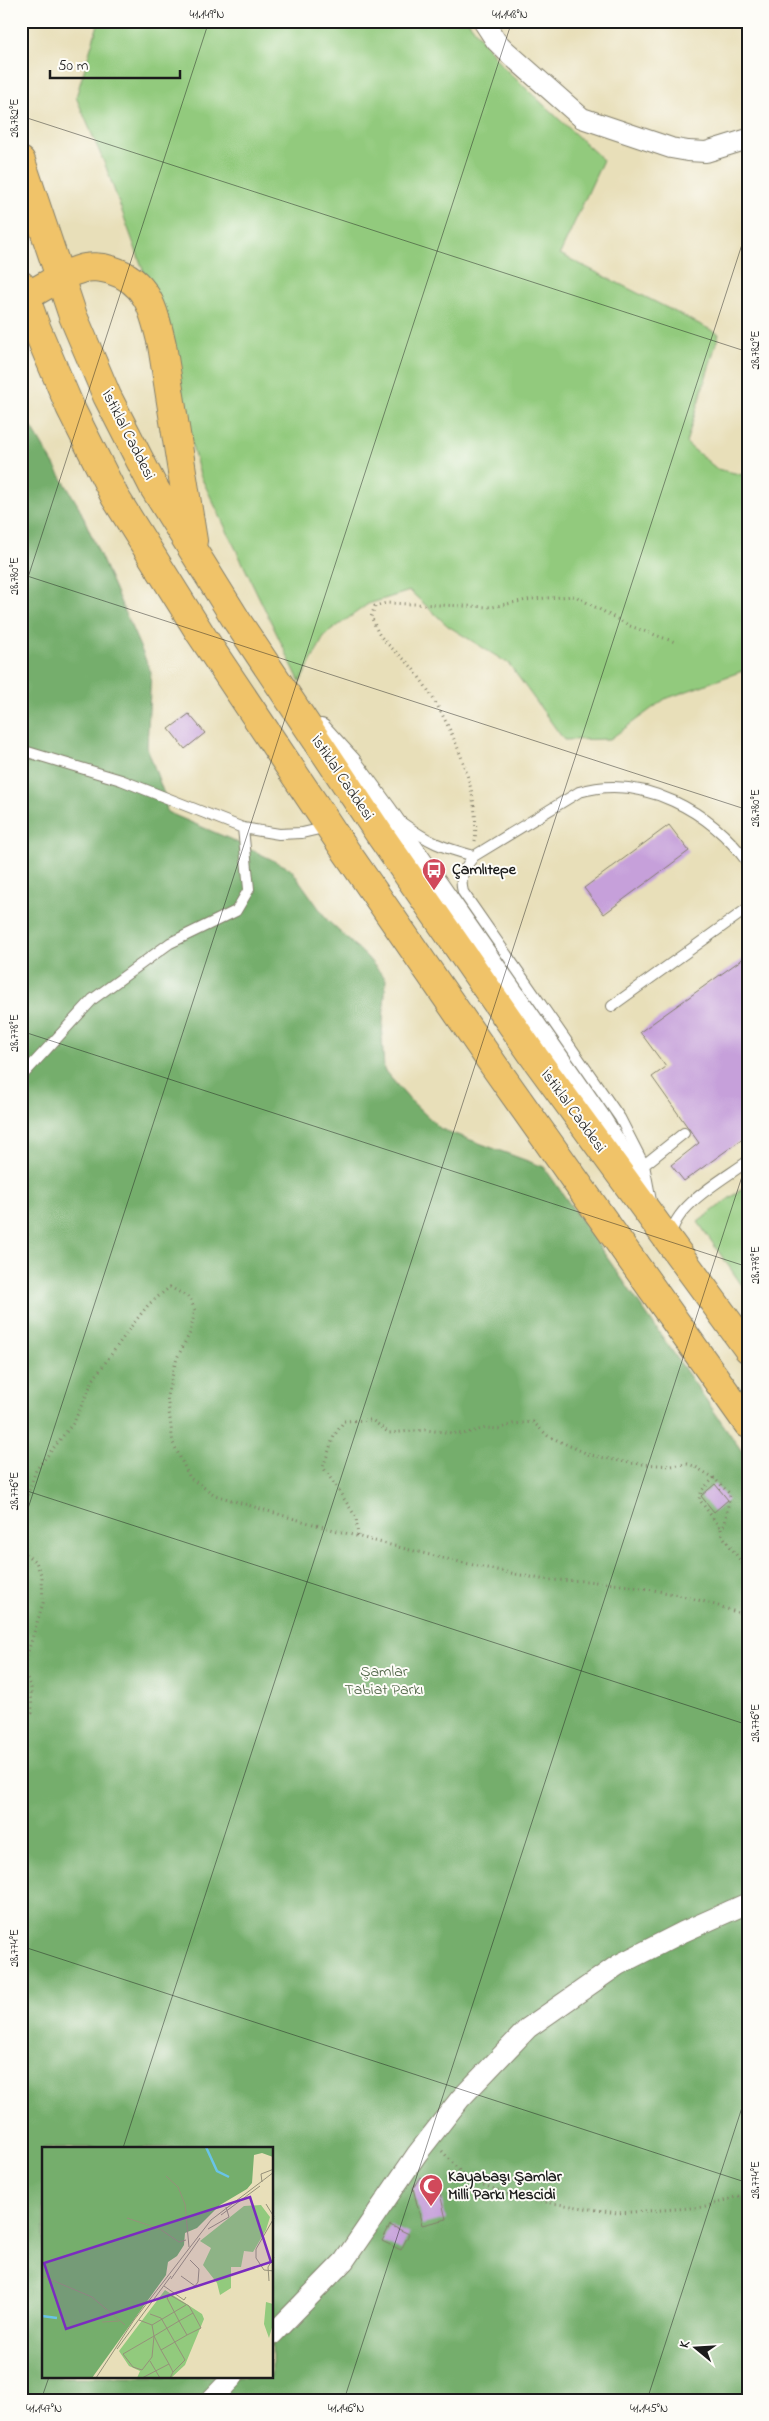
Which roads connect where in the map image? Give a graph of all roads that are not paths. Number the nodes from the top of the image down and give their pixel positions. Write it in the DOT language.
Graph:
graph roads {
  1 [pos="484,21"];
  2 [pos="748,139"];
  3 [pos="21,161"];
  4 [pos="60,278"];
  5 [pos="23,291"];
  6 [pos="196,554"];
  7 [pos="273,674"];
  8 [pos="21,750"];
  9 [pos="387,811"];
  10 [pos="329,827"];
  11 [pos="243,828"];
  12 [pos="474,856"];
  13 [pos="748,863"];
  14 [pos="748,908"];
  15 [pos="612,1006"];
  16 [pos="21,1077"];
  17 [pos="684,1133"];
  18 [pos="748,1161"];
  19 [pos="644,1165"];
  20 [pos="651,1201"];
  21 [pos="670,1243"];
  22 [pos="748,1349"];
  23 [pos="748,1424"];
  24 [pos="748,1903"];
  25 [pos="274,2333"];
  26 [pos="231,2378"];
  27 [pos="210,2400"];
  1 -- 2 [label="street"];
  3 -- 4 [label="main road, İstiklal Caddesi"];
  4 -- 5 [label="main road"];
  4 -- 6 [label="main road, İstiklal Caddesi"];
  4 -- 6 [label="main road"];
  5 -- 10 [label="main road"];
  6 -- 7 [label="main road, İstiklal Caddesi"];
  7 -- 9 [label="street"];
  7 -- 21 [label="main road, İstiklal Caddesi"];
  8 -- 11 [label="lane"];
  9 -- 12 [label="lane"];
  9 -- 20 [label="street"];
  10 -- 11 [label="lane"];
  10 -- 23 [label="main road"];
  11 -- 16 [label="lane"];
  12 -- 13 [label="lane"];
  12 -- 19 [label="lane"];
  14 -- 15 [label="lane"];
  17 -- 19 [label="lane"];
  18 -- 21 [label="lane"];
  19 -- 20 [label="lane"];
  20 -- 21 [label="street"];
  21 -- 22 [label="main road, İstiklal Caddesi"];
  24 -- 25 [label="street"];
  26 -- 27 [label="street"];
}
